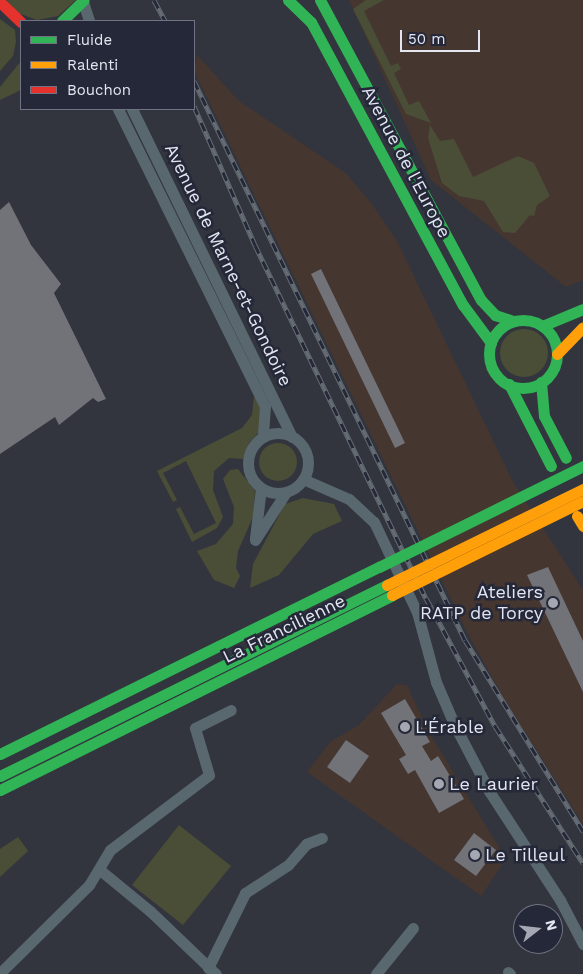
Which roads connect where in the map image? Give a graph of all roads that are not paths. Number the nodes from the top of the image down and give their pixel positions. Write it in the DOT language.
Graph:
graph roads {
  1 [pos="288,0"];
  2 [pos="320,0"];
  3 [pos="83,1"];
  4 [pos="2,7"];
  5 [pos="63,20"];
  6 [pos="89,20"];
  7 [pos="20,21"];
  8 [pos="118,110"];
  9 [pos="132,110"];
  10 [pos="583,309"];
  11 [pos="513,321"];
  12 [pos="542,326"];
  13 [pos="583,327"];
  14 [pos="491,343"];
  15 [pos="557,354"];
  16 [pos="541,382"];
  17 [pos="509,384"];
  18 [pos="263,437"];
  19 [pos="292,437"];
  20 [pos="566,458"];
  21 [pos="551,466"];
  22 [pos="583,466"];
  23 [pos="303,479"];
  24 [pos="261,488"];
  25 [pos="583,489"];
  26 [pos="286,492"];
  27 [pos="583,500"];
  28 [pos="390,590"];
  29 [pos="231,710"];
  30 [pos="0,754"];
  31 [pos="0,776"];
  32 [pos="0,790"];
  33 [pos="322,838"];
  34 [pos="100,870"];
  35 [pos="413,928"];
  36 [pos="583,944"];
  37 [pos="212,971"];
  38 [pos="0,973"];
  39 [pos="376,974"];
  1 -- 14 [label="main road, Avenue de l'Europe"];
  2 -- 11 [label="main road, Avenue de l'Europe"];
  3 -- 5 [label="main road"];
  3 -- 6 [label="street"];
  4 -- 7 [label="main road"];
  8 -- 18 [label="street, Avenue de Marne-et-Gondoire"];
  9 -- 19 [label="street, Avenue de Marne-et-Gondoire"];
  10 -- 12 [label="main road"];
  11 -- 12 [label="main road, Avenue de l'Europe"];
  11 -- 14 [label="main road"];
  12 -- 15 [label="main road"];
  13 -- 15 [label="main road"];
  14 -- 17 [label="main road, Avenue de l'Europe"];
  15 -- 16 [label="main road"];
  16 -- 17 [label="main road"];
  16 -- 20 [label="main road"];
  17 -- 21 [label="main road, Avenue de l'Europe"];
  18 -- 19 [label="street"];
  18 -- 24 [label="street"];
  19 -- 23 [label="street"];
  22 -- 30 [label="main road, La Francilienne, bridge"];
  23 -- 26 [label="street"];
  23 -- 36 [label="street"];
  24 -- 26 [label="street"];
  24 -- 26 [label="street"];
  25 -- 28 [label="main road, bridge"];
  27 -- 28 [label="main road, La Francilienne, bridge"];
  28 -- 31 [label="main road"];
  28 -- 32 [label="main road, La Francilienne"];
  29 -- 34 [label="street"];
  33 -- 37 [label="street"];
  34 -- 37 [label="street"];
  34 -- 38 [label="street"];
  35 -- 39 [label="street"];
}
